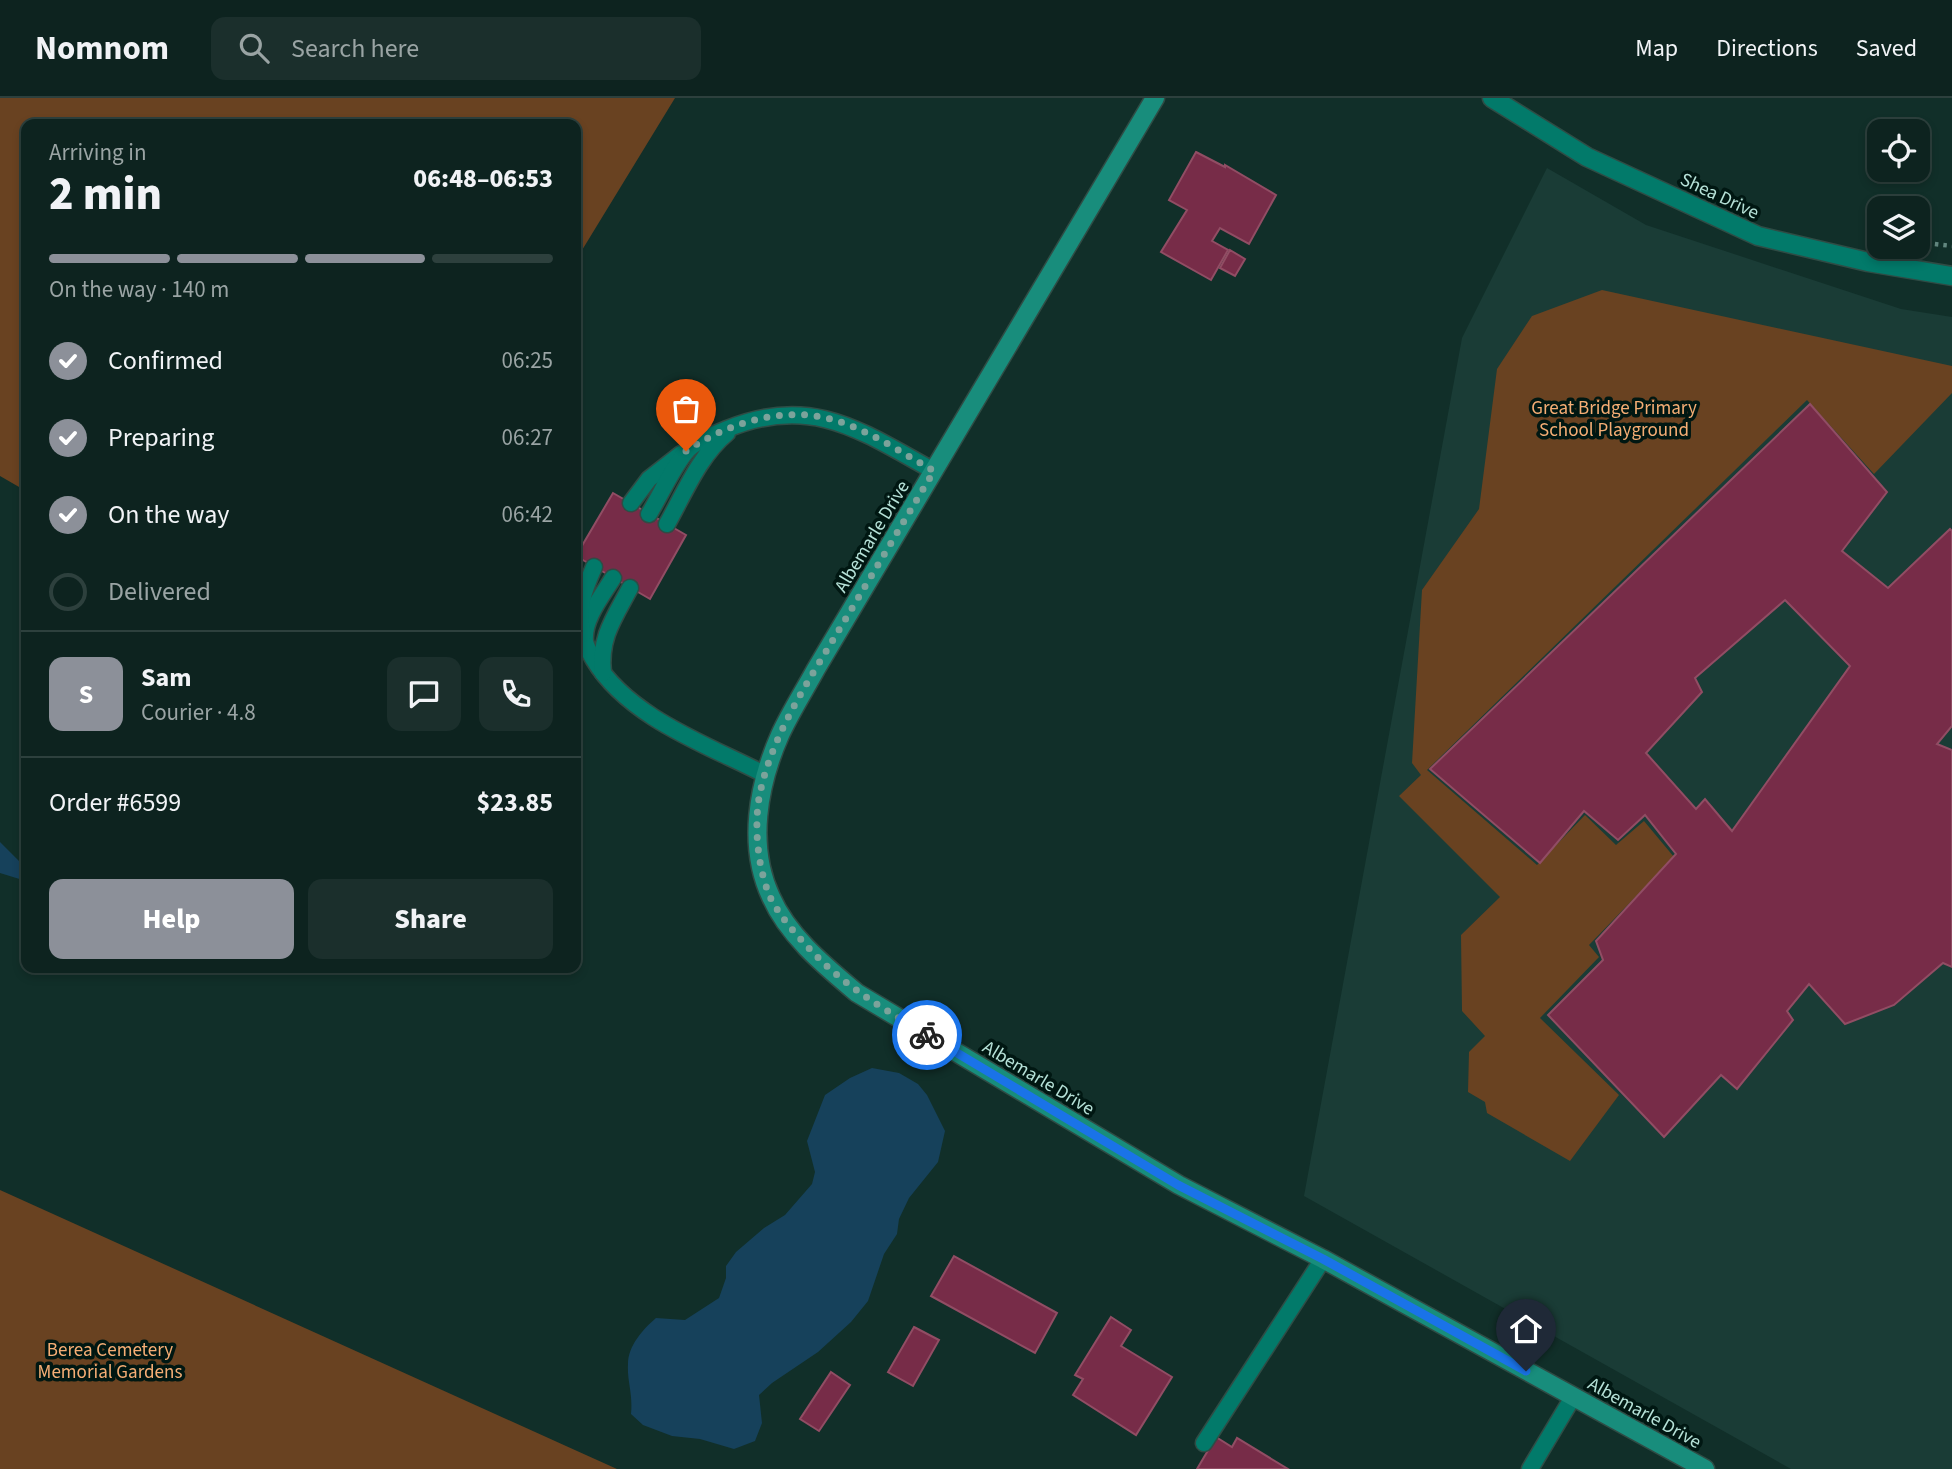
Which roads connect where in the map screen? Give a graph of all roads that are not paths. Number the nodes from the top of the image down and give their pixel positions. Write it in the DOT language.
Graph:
graph roads {
  1 [pos="1155,98"];
  2 [pos="1492,98"];
  3 [pos="1952,276"];
  4 [pos="735,426"];
  5 [pos="686,451"];
  6 [pos="934,471"];
  7 [pos="631,503"];
  8 [pos="649,514"];
  9 [pos="667,524"];
  10 [pos="594,567"];
  11 [pos="613,578"];
  12 [pos="630,588"];
  13 [pos="581,601"];
  14 [pos="581,627"];
  15 [pos="585,642"];
  16 [pos="603,675"];
  17 [pos="766,775"];
  18 [pos="1323,1259"];
  19 [pos="1573,1397"];
  20 [pos="1204,1443"];
  21 [pos="1530,1469"];
  22 [pos="1705,1469"];
  1 -- 6 [label="street, Albemarle Drive"];
  2 -- 3 [label="street, Shea Drive"];
  4 -- 5 [label="lane"];
  4 -- 6 [label="lane"];
  4 -- 9 [label="lane"];
  5 -- 7 [label="lane"];
  5 -- 8 [label="lane"];
  6 -- 17 [label="street, Albemarle Drive"];
  10 -- 13 [label="lane"];
  11 -- 15 [label="lane"];
  12 -- 16 [label="lane"];
  14 -- 15 [label="lane"];
  15 -- 16 [label="lane"];
  16 -- 17 [label="lane"];
  17 -- 18 [label="street, Albemarle Drive"];
  18 -- 19 [label="street, Albemarle Drive"];
  18 -- 20 [label="lane"];
  19 -- 21 [label="lane"];
  19 -- 22 [label="street, Albemarle Drive"];
}
